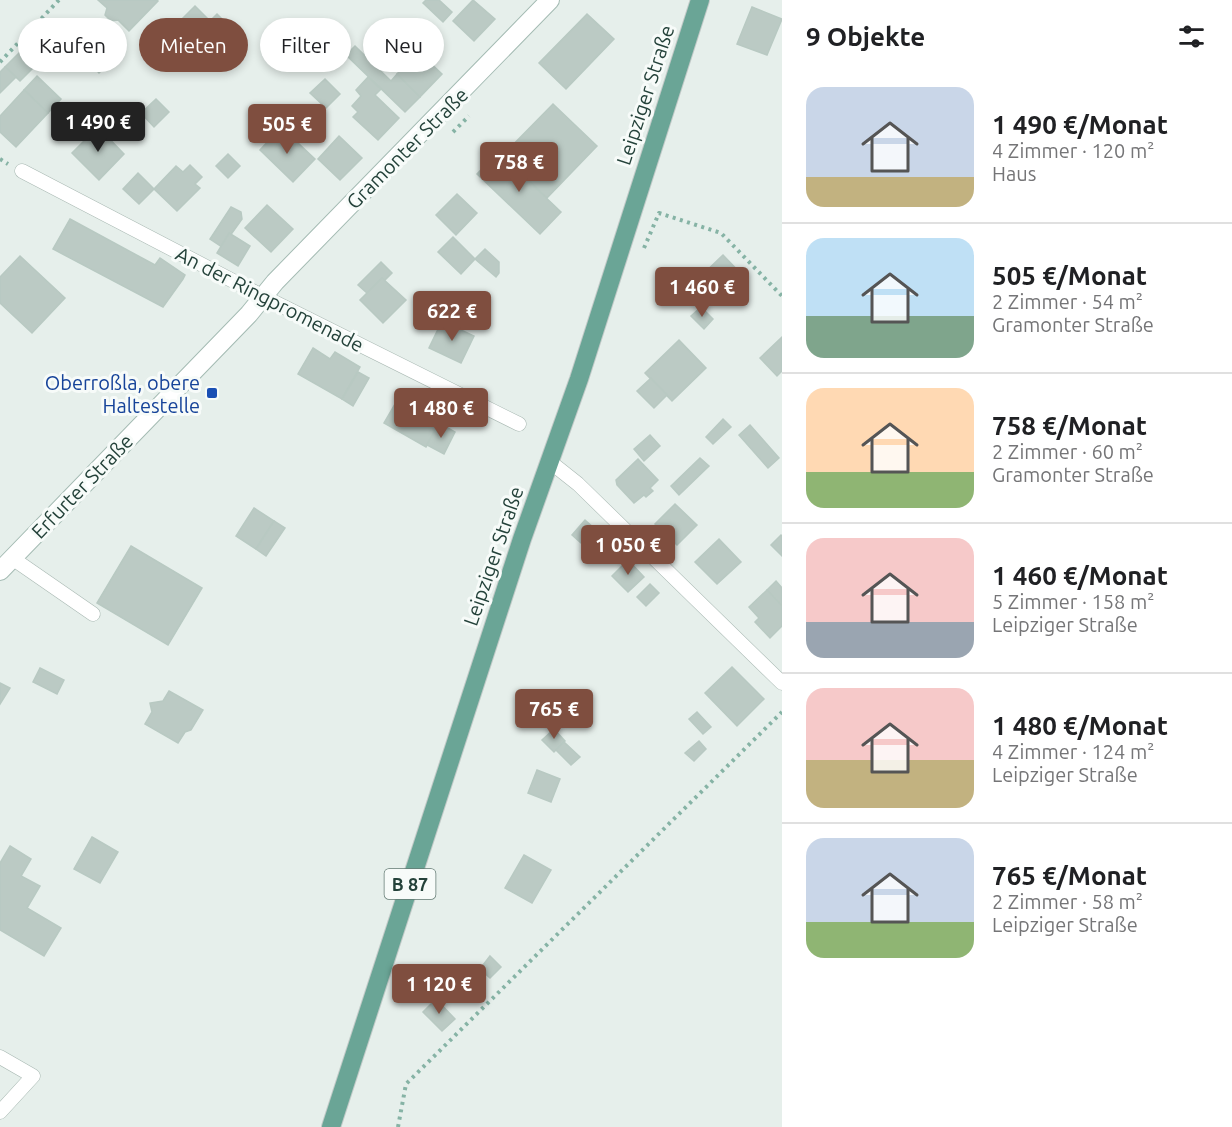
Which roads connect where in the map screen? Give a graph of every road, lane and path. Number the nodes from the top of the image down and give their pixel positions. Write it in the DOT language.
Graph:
graph roads {
  1 [pos="59,0"];
  2 [pos="550,0"];
  3 [pos="700,0"];
  4 [pos="0,62"];
  5 [pos="469,116"];
  6 [pos="448,137"];
  7 [pos="22,171"];
  8 [pos="642,253"];
  9 [pos="782,296"];
  10 [pos="264,297"];
  11 [pos="519,424"];
  12 [pos="549,461"];
  13 [pos="6,565"];
  14 [pos="93,614"];
  15 [pos="782,683"];
  16 [pos="782,712"];
  17 [pos="0,1057"];
  18 [pos="0,1112"];
  19 [pos="331,1127"];
  20 [pos="398,1127"];
  1 -- 4 [label="path"];
  2 -- 10 [label="street, Gramonter Straße"];
  3 -- 12 [label="main road, Leipziger Straße / B 87"];
  5 -- 6 [label="path"];
  7 -- 10 [label="lane, An der Ringpromenade"];
  8 -- 9 [label="path"];
  10 -- 11 [label="lane, An der Ringpromenade"];
  10 -- 13 [label="street, Erfurter Straße"];
  12 -- 15 [label="lane"];
  12 -- 19 [label="main road, Leipziger Straße / B 87"];
  13 -- 14 [label="lane"];
  16 -- 20 [label="path"];
  17 -- 18 [label="lane"];
}
